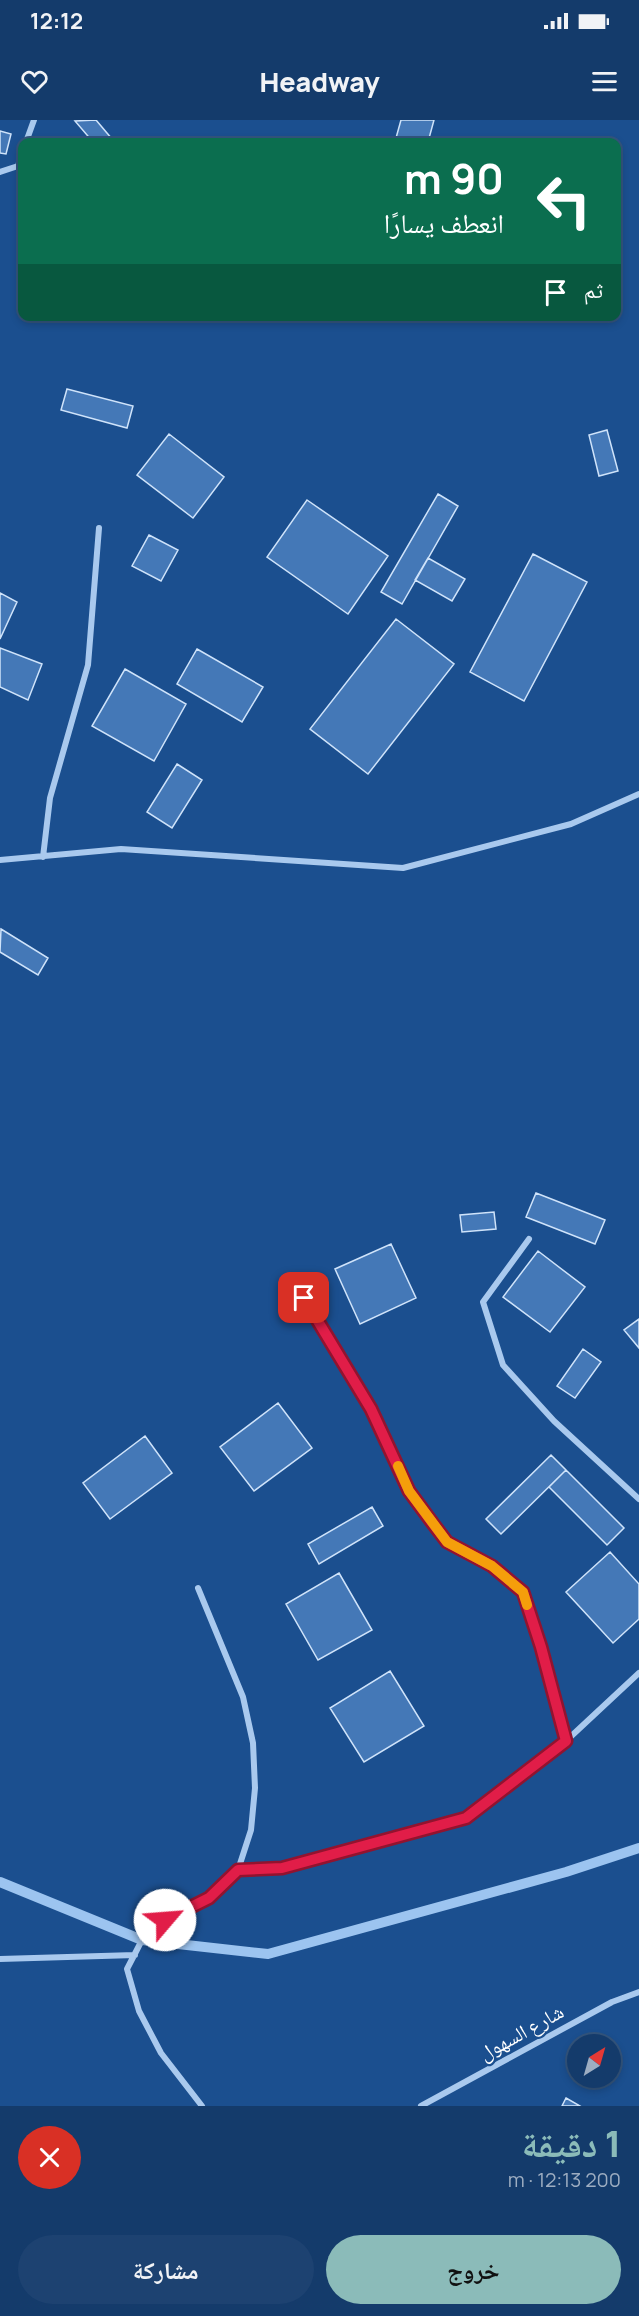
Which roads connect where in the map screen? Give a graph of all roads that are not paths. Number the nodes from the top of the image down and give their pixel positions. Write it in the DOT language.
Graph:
graph roads {
  1 [pos="34,120"];
  2 [pos="27,138"];
  3 [pos="18,166"];
  4 [pos="0,172"];
  5 [pos="99,528"];
  6 [pos="639,794"];
  7 [pos="43,857"];
  8 [pos="0,860"];
  9 [pos="529,1239"];
  10 [pos="304,1298"];
  11 [pos="639,1499"];
  12 [pos="198,1588"];
  13 [pos="639,1672"];
  14 [pos="566,1741"];
  15 [pos="238,1870"];
  16 [pos="135,1955"];
  17 [pos="0,1959"];
  18 [pos="639,1992"];
  19 [pos="202,2106"];
  20 [pos="421,2106"];
  1 -- 2 [label="street"];
  3 -- 4 [label="street"];
  5 -- 7 [label="street"];
  6 -- 7 [label="street"];
  7 -- 8 [label="street"];
  9 -- 11 [label="street"];
  10 -- 14 [label="street"];
  12 -- 15 [label="street"];
  13 -- 14 [label="street"];
  14 -- 15 [label="street"];
  15 -- 16 [label="street"];
  16 -- 17 [label="street"];
  16 -- 19 [label="street"];
  18 -- 20 [label="street, شارع السهول"];
}
